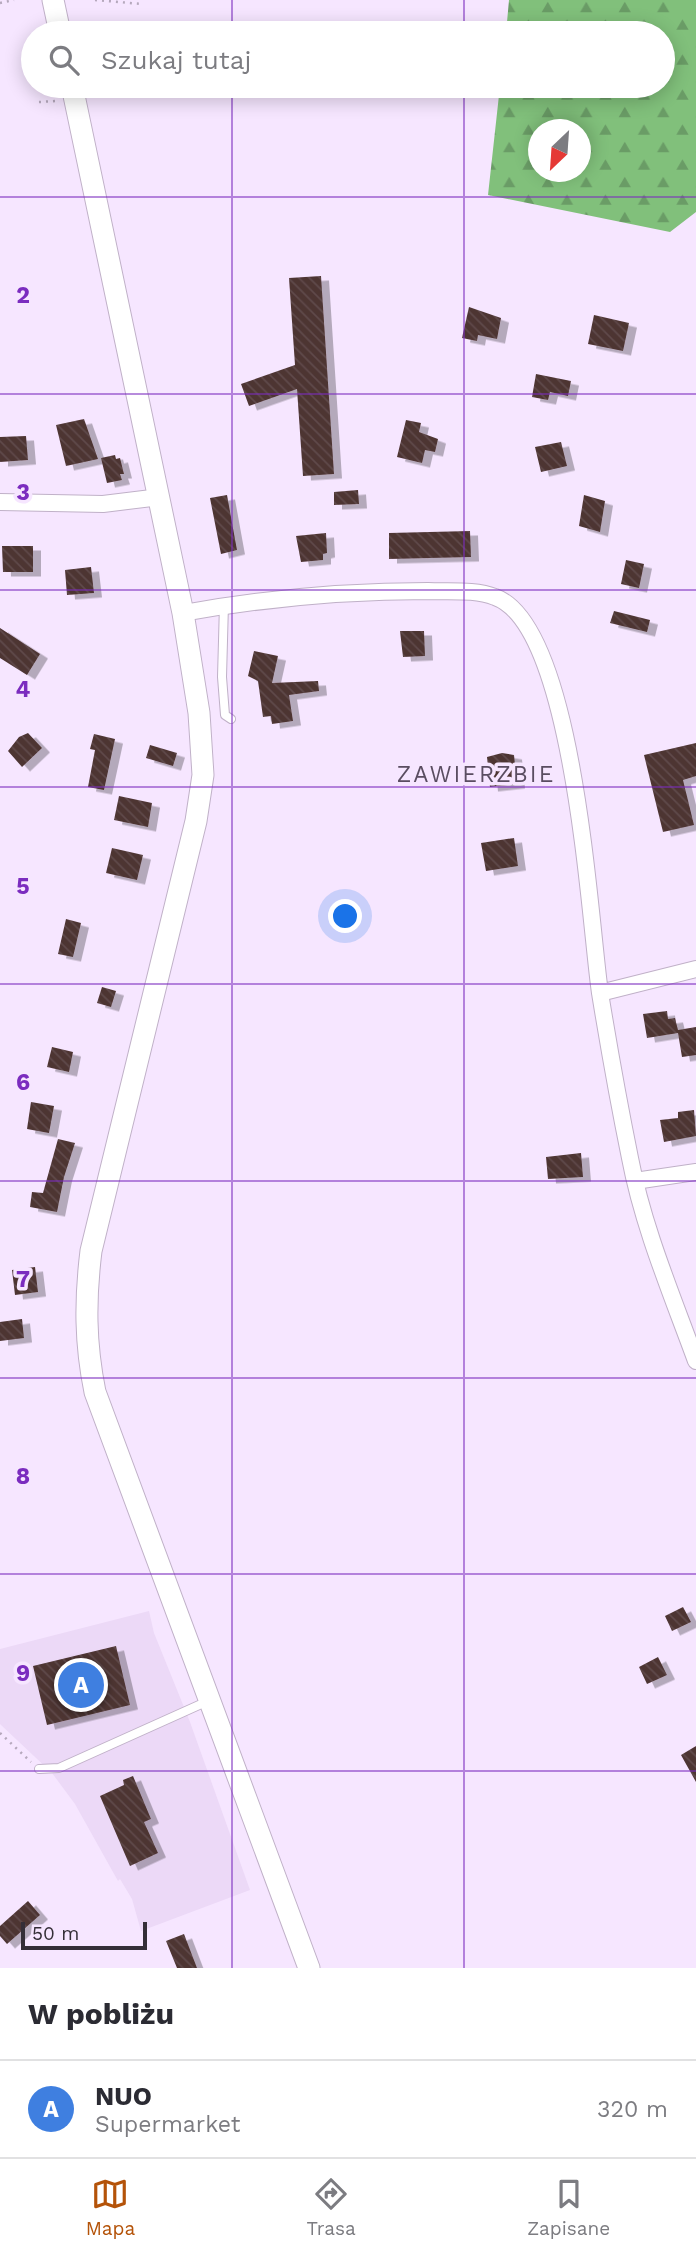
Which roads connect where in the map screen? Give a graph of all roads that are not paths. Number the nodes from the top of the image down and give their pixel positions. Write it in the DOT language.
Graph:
graph roads {
  1 [pos="53,0"];
  2 [pos="57,21"];
  3 [pos="68,98"];
  4 [pos="160,497"];
  5 [pos="0,502"];
  6 [pos="224,604"];
  7 [pos="183,613"];
  8 [pos="230,719"];
  9 [pos="696,969"];
  10 [pos="600,993"];
  11 [pos="696,1172"];
  12 [pos="635,1181"];
  13 [pos="696,1361"];
  14 [pos="211,1699"];
  15 [pos="39,1769"];
  16 [pos="309,1968"];
  1 -- 2 [label="street"];
  3 -- 4 [label="street"];
  4 -- 5 [label="street"];
  4 -- 7 [label="street"];
  6 -- 7 [label="street"];
  6 -- 8 [label="lane"];
  6 -- 10 [label="street"];
  7 -- 14 [label="street"];
  9 -- 10 [label="street"];
  10 -- 12 [label="street"];
  11 -- 12 [label="street"];
  12 -- 13 [label="street"];
  14 -- 15 [label="lane"];
  14 -- 16 [label="street"];
}
